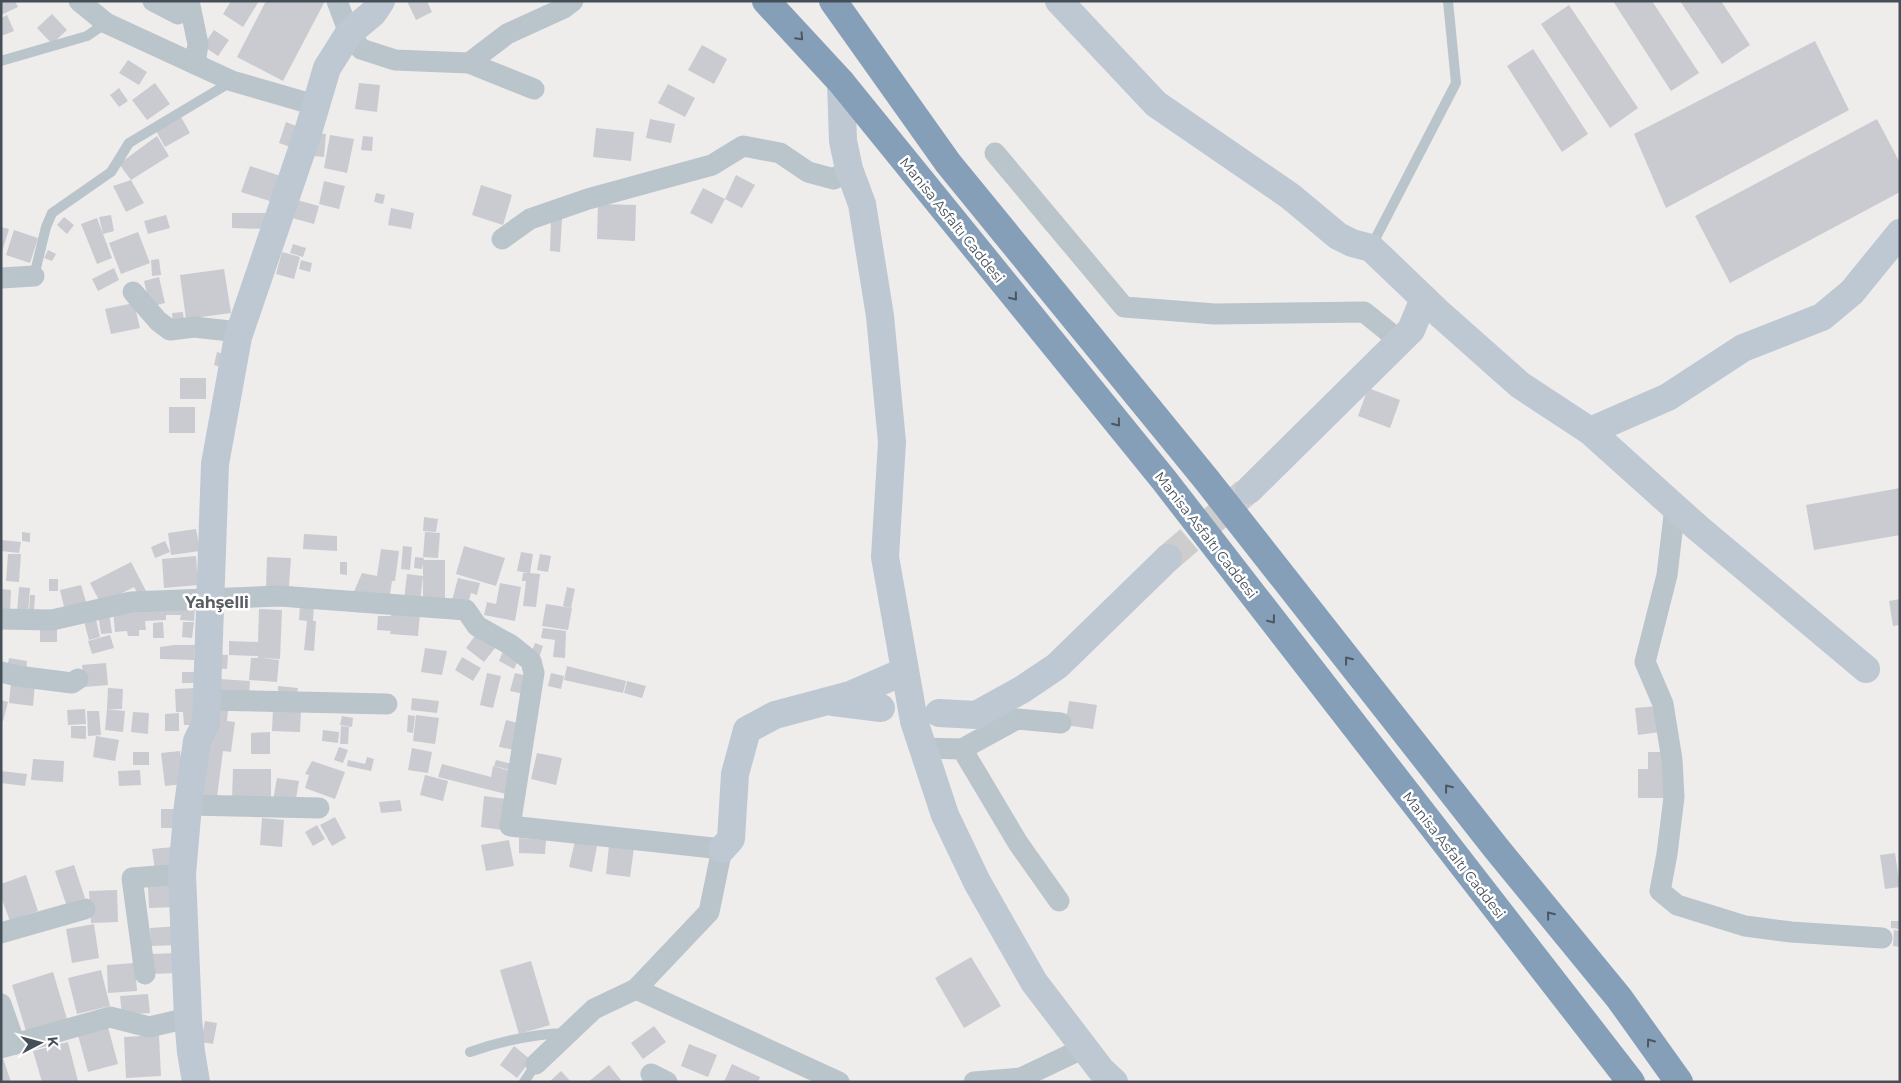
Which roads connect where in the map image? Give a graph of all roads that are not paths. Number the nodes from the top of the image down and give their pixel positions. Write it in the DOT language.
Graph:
graph roads {
  1 [pos="79,1"];
  2 [pos="154,1"];
  3 [pos="187,1"];
  4 [pos="337,1"];
  5 [pos="381,1"];
  6 [pos="573,1"];
  7 [pos="766,1"];
  8 [pos="833,1"];
  9 [pos="1058,1"];
  10 [pos="1448,1"];
  11 [pos="106,23"];
  12 [pos="349,33"];
  13 [pos="1,61"];
  14 [pos="469,63"];
  15 [pos="195,64"];
  16 [pos="232,81"];
  17 [pos="842,82"];
  18 [pos="534,89"];
  19 [pos="312,117"];
  20 [pos="995,154"];
  21 [pos="849,169"];
  22 [pos="1900,233"];
  23 [pos="502,239"];
  24 [pos="1371,248"];
  25 [pos="34,276"];
  26 [pos="1,278"];
  27 [pos="133,292"];
  28 [pos="1424,299"];
  29 [pos="239,332"];
  30 [pos="1400,341"];
  31 [pos="1590,431"];
  32 [pos="1250,490"];
  33 [pos="1675,507"];
  34 [pos="1168,558"];
  35 [pos="211,598"];
  36 [pos="1,619"];
  37 [pos="1866,669"];
  38 [pos="905,671"];
  39 [pos="1,672"];
  40 [pos="78,678"];
  41 [pos="207,700"];
  42 [pos="827,701"];
  43 [pos="387,704"];
  44 [pos="881,708"];
  45 [pos="939,713"];
  46 [pos="1061,723"];
  47 [pos="923,748"];
  48 [pos="962,749"];
  49 [pos="188,805"];
  50 [pos="319,808"];
  51 [pos="722,849"];
  52 [pos="182,874"];
  53 [pos="1059,901"];
  54 [pos="85,909"];
  55 [pos="1,934"];
  56 [pos="1882,938"];
  57 [pos="145,974"];
  58 [pos="636,989"];
  59 [pos="1,1004"];
  60 [pos="188,1018"];
  61 [pos="569,1033"];
  62 [pos="8,1046"];
  63 [pos="1084,1048"];
  64 [pos="470,1052"];
  65 [pos="536,1064"];
  66 [pos="1023,1080"];
  67 [pos="196,1082"];
  68 [pos="524,1082"];
  69 [pos="838,1082"];
  70 [pos="974,1082"];
  71 [pos="1114,1082"];
  72 [pos="1631,1082"];
  73 [pos="1679,1082"];
  1 -- 11 [label="street"];
  2 -- 3 [label="street"];
  3 -- 15 [label="street"];
  4 -- 12 [label="street"];
  5 -- 12 [label="street"];
  6 -- 14 [label="street"];
  7 -- 17 [label="highway, Manisa Asfaltı Caddesi, one-way"];
  73 -- 8 [label="highway, one-way"];
  9 -- 24 [label="street"];
  10 -- 24 [label="lane"];
  11 -- 13 [label="lane"];
  11 -- 15 [label="street"];
  12 -- 14 [label="street"];
  12 -- 19 [label="street"];
  14 -- 18 [label="street"];
  15 -- 16 [label="street"];
  16 -- 19 [label="street"];
  16 -- 25 [label="lane"];
  17 -- 21 [label="street"];
  17 -- 72 [label="highway, Manisa Asfaltı Caddesi, one-way"];
  19 -- 29 [label="street"];
  20 -- 30 [label="street"];
  21 -- 23 [label="street"];
  21 -- 38 [label="street"];
  22 -- 31 [label="street"];
  24 -- 28 [label="street"];
  25 -- 26 [label="street"];
  27 -- 29 [label="street"];
  28 -- 30 [label="street"];
  28 -- 31 [label="street"];
  29 -- 35 [label="street"];
  30 -- 32 [label="street"];
  31 -- 33 [label="street"];
  33 -- 37 [label="street"];
  33 -- 56 [label="street"];
  34 -- 45 [label="street"];
  35 -- 36 [label="street"];
  35 -- 41 [label="street"];
  35 -- 51 [label="street"];
  38 -- 42 [label="street"];
  38 -- 47 [label="street"];
  39 -- 40 [label="street"];
  41 -- 43 [label="street"];
  41 -- 49 [label="street"];
  42 -- 44 [label="street"];
  42 -- 51 [label="street"];
  46 -- 48 [label="street"];
  47 -- 48 [label="street"];
  47 -- 63 [label="street"];
  48 -- 53 [label="street"];
  49 -- 50 [label="street"];
  49 -- 52 [label="street"];
  51 -- 58 [label="street"];
  52 -- 57 [label="street"];
  52 -- 60 [label="street"];
  54 -- 55 [label="street"];
  58 -- 61 [label="street"];
  58 -- 69 [label="street"];
  59 -- 62 [label="street"];
  60 -- 62 [label="street"];
  60 -- 67 [label="street"];
  61 -- 64 [label="lane"];
  61 -- 65 [label="street"];
  63 -- 66 [label="street"];
  63 -- 71 [label="street"];
  65 -- 68 [label="lane"];
  66 -- 70 [label="street"];
}
